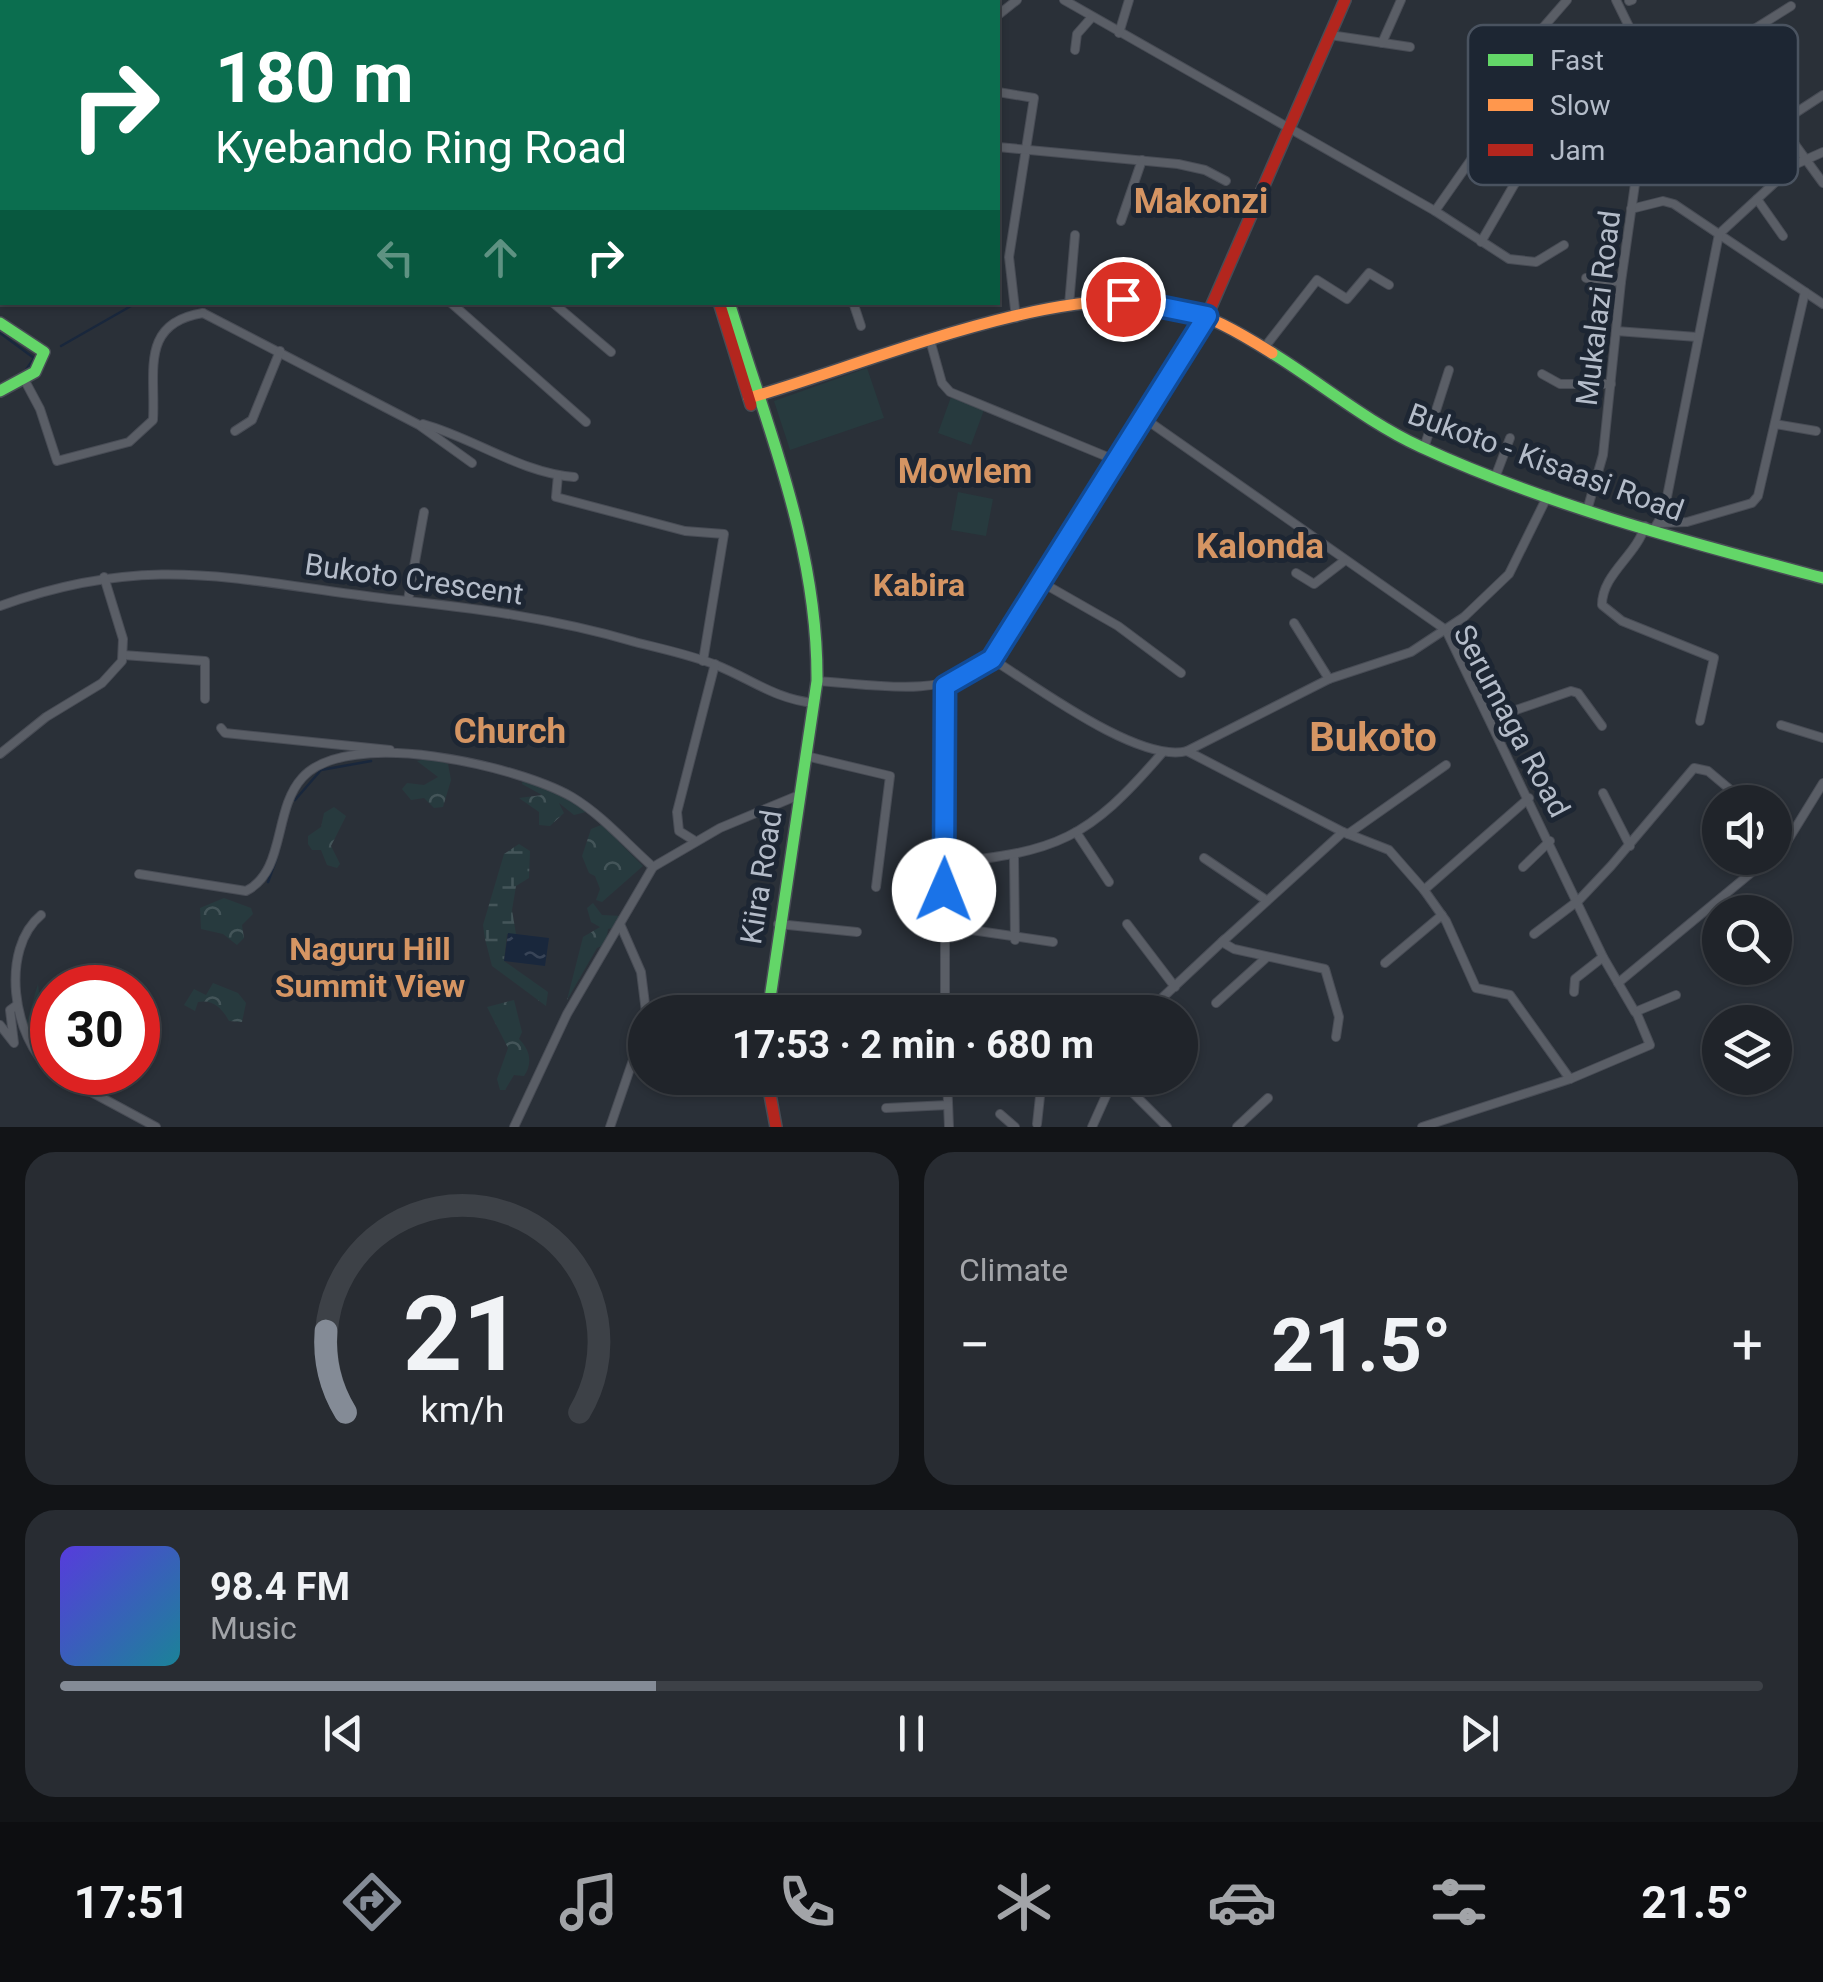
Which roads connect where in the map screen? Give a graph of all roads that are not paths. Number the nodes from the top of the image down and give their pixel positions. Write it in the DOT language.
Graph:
graph roads {
  1 [pos="1064,0"];
  2 [pos="1129,0"];
  3 [pos="1345,0"];
  4 [pos="1400,0"];
  5 [pos="1567,0"];
  6 [pos="1616,0"];
  7 [pos="1628,2"];
  8 [pos="1791,6"];
  9 [pos="1092,17"];
  10 [pos="1545,25"];
  11 [pos="1761,25"];
  12 [pos="1119,32"];
  13 [pos="1329,35"];
  14 [pos="1378,43"];
  15 [pos="1410,48"];
  16 [pos="1076,50"];
  17 [pos="1000,92"];
  18 [pos="1823,94"];
  19 [pos="1798,111"];
  20 [pos="1287,126"];
  21 [pos="1000,147"];
  22 [pos="1026,147"];
  23 [pos="1798,148"];
  24 [pos="1823,152"];
  25 [pos="1142,160"];
  26 [pos="1807,160"];
  27 [pos="1468,163"];
  28 [pos="1798,164"];
  29 [pos="1226,181"];
  30 [pos="1823,183"];
  31 [pos="1514,185"];
  32 [pos="1635,185"];
  33 [pos="1773,185"];
  34 [pos="1757,200"];
  35 [pos="1632,209"];
  36 [pos="1434,211"];
  37 [pos="1122,221"];
  38 [pos="1719,234"];
  39 [pos="1075,236"];
  40 [pos="1783,236"];
  41 [pos="1481,242"];
  42 [pos="1564,245"];
  43 [pos="1586,278"];
  44 [pos="1621,282"];
  45 [pos="1389,285"];
  46 [pos="1805,292"];
  47 [pos="1823,304"];
  48 [pos="204,305"];
  49 [pos="453,305"];
  50 [pos="556,305"];
  51 [pos="720,305"];
  52 [pos="730,305"];
  53 [pos="854,305"];
  54 [pos="1069,305"];
  55 [pos="203,313"];
  56 [pos="1207,316"];
  57 [pos="1016,318"];
  58 [pos="4,326"];
  59 [pos="861,326"];
  60 [pos="1616,331"];
  61 [pos="1697,336"];
  62 [pos="930,340"];
  63 [pos="1264,348"];
  64 [pos="280,351"];
  65 [pos="610,352"];
  66 [pos="1450,370"];
  67 [pos="1542,374"];
  68 [pos="24,379"];
  69 [pos="1611,384"];
  70 [pos="0,391"];
  71 [pos="752,397"];
  72 [pos="1142,416"];
  73 [pos="409,420"];
  74 [pos="586,422"];
  75 [pos="1775,424"];
  76 [pos="1816,430"];
  77 [pos="235,431"];
  78 [pos="1510,438"];
  79 [pos="1424,448"];
  80 [pos="1116,460"];
  81 [pos="472,463"];
  82 [pos="558,475"];
  83 [pos="1496,475"];
  84 [pos="574,476"];
  85 [pos="1548,494"];
  86 [pos="1588,507"];
  87 [pos="424,512"];
  88 [pos="1653,526"];
  89 [pos="1344,561"];
  90 [pos="1296,573"];
  91 [pos="104,577"];
  92 [pos="1823,578"];
  93 [pos="1042,582"];
  94 [pos="408,600"];
  95 [pos="1,603"];
  96 [pos="1294,622"];
  97 [pos="1446,630"];
  98 [pos="123,655"];
  99 [pos="992,659"];
  100 [pos="703,661"];
  101 [pos="715,664"];
  102 [pos="1181,673"];
  103 [pos="1330,679"];
  104 [pos="945,686"];
  105 [pos="815,691"];
  106 [pos="205,699"];
  107 [pos="1490,719"];
  108 [pos="1700,721"];
  109 [pos="1781,725"];
  110 [pos="1602,726"];
  111 [pos="221,728"];
  112 [pos="1823,738"];
  113 [pos="400,752"];
  114 [pos="1162,752"];
  115 [pos="1186,752"];
  116 [pos="807,753"];
  117 [pos="0,754"];
  118 [pos="1446,764"];
  119 [pos="1823,782"];
  120 [pos="1724,785"];
  121 [pos="1603,792"];
  122 [pos="799,795"];
  123 [pos="1529,798"];
  124 [pos="1076,832"];
  125 [pos="1346,833"];
  126 [pos="1792,833"];
  127 [pos="1550,840"];
  128 [pos="695,841"];
  129 [pos="1630,846"];
  130 [pos="1014,856"];
  131 [pos="1204,858"];
  132 [pos="945,863"];
  133 [pos="653,867"];
  134 [pos="1523,867"];
  135 [pos="139,874"];
  136 [pos="1748,875"];
  137 [pos="1109,882"];
  138 [pos="876,886"];
  139 [pos="1424,890"];
  140 [pos="1266,900"];
  141 [pos="1579,900"];
  142 [pos="40,915"];
  143 [pos="1442,915"];
  144 [pos="620,924"];
  145 [pos="778,924"];
  146 [pos="1127,924"];
  147 [pos="944,926"];
  148 [pos="858,932"];
  149 [pos="1534,934"];
  150 [pos="1015,940"];
  151 [pos="1053,942"];
  152 [pos="1222,942"];
  153 [pos="1603,956"];
  154 [pos="1267,957"];
  155 [pos="1385,964"];
  156 [pos="1618,982"];
  157 [pos="1175,987"];
  158 [pos="1574,992"];
  159 [pos="644,995"];
  160 [pos="770,995"];
  161 [pos="944,995"];
  162 [pos="1166,995"];
  163 [pos="1676,995"];
  164 [pos="1216,1003"];
  165 [pos="17,1004"];
  166 [pos="1637,1014"];
  167 [pos="0,1025"];
  168 [pos="1336,1037"];
  169 [pos="30,1039"];
  170 [pos="628,1075"];
  171 [pos="1570,1078"];
  172 [pos="97,1095"];
  173 [pos="771,1095"];
  174 [pos="948,1095"];
  175 [pos="1040,1095"];
  176 [pos="1108,1095"];
  177 [pos="1133,1095"];
  178 [pos="1268,1098"];
  179 [pos="948,1105"];
  180 [pos="886,1108"];
  181 [pos="1000,1114"];
  182 [pos="1037,1124"];
  183 [pos="156,1127"];
  184 [pos="514,1127"];
  185 [pos="610,1127"];
  186 [pos="776,1127"];
  187 [pos="949,1127"];
  188 [pos="1014,1127"];
  189 [pos="1092,1127"];
  190 [pos="1166,1127"];
  191 [pos="1236,1127"];
  192 [pos="1422,1127"];
  1 -- 9 [label="street"];
  2 -- 12 [label="street"];
  3 -- 13 [label="main road"];
  4 -- 14 [label="street"];
  5 -- 10 [label="street"];
  6 -- 7 [label="street, Mukalazi Road"];
  8 -- 11 [label="street"];
  9 -- 12 [label="street"];
  9 -- 16 [label="street"];
  12 -- 20 [label="street"];
  13 -- 14 [label="street"];
  13 -- 20 [label="main road"];
  14 -- 15 [label="street"];
  17 -- 22 [label="street"];
  18 -- 19 [label="street"];
  20 -- 36 [label="street"];
  20 -- 56 [label="main road"];
  21 -- 22 [label="street"];
  22 -- 25 [label="street"];
  22 -- 57 [label="street"];
  23 -- 26 [label="street"];
  24 -- 26 [label="street"];
  25 -- 29 [label="street"];
  25 -- 37 [label="street"];
  26 -- 28 [label="street"];
  26 -- 30 [label="street"];
  27 -- 36 [label="street"];
  31 -- 41 [label="street"];
  32 -- 35 [label="street, Mukalazi Road"];
  33 -- 34 [label="street"];
  34 -- 38 [label="street"];
  34 -- 40 [label="street"];
  35 -- 38 [label="street"];
  35 -- 44 [label="street, Mukalazi Road"];
  36 -- 41 [label="street"];
  38 -- 46 [label="street"];
  38 -- 61 [label="street"];
  39 -- 54 [label="street"];
  41 -- 42 [label="street"];
  43 -- 44 [label="street"];
  44 -- 60 [label="street, Mukalazi Road"];
  45 -- 63 [label="street"];
  46 -- 47 [label="street"];
  46 -- 75 [label="street"];
  48 -- 55 [label="street"];
  49 -- 74 [label="street"];
  50 -- 65 [label="street"];
  51 -- 71 [label="main road"];
  52 -- 71 [label="main road"];
  53 -- 59 [label="street"];
  54 -- 56 [label="main road, Bukoto - Kisaasi Road"];
  54 -- 57 [label="main road, Bukoto - Kisaasi Road"];
  55 -- 64 [label="street"];
  55 -- 68 [label="street"];
  56 -- 63 [label="main road, Bukoto - Kisaasi Road"];
  56 -- 72 [label="street"];
  57 -- 62 [label="main road, Bukoto - Kisaasi Road"];
  58 -- 68 [label="main road"];
  60 -- 61 [label="street"];
  60 -- 69 [label="street, Mukalazi Road"];
  61 -- 88 [label="street"];
  62 -- 71 [label="main road, Bukoto - Kisaasi Road"];
  62 -- 80 [label="street"];
  63 -- 79 [label="main road, Bukoto - Kisaasi Road"];
  64 -- 73 [label="street"];
  64 -- 77 [label="street"];
  66 -- 79 [label="street"];
  67 -- 69 [label="street"];
  68 -- 70 [label="main road"];
  69 -- 86 [label="street, Mukalazi Road"];
  71 -- 105 [label="main road"];
  72 -- 80 [label="street"];
  72 -- 89 [label="street, Serumaga Road"];
  73 -- 81 [label="street"];
  73 -- 82 [label="street"];
  75 -- 76 [label="street"];
  75 -- 88 [label="street"];
  78 -- 83 [label="street"];
  79 -- 83 [label="main road, Bukoto - Kisaasi Road"];
  80 -- 93 [label="street"];
  82 -- 84 [label="street"];
  82 -- 100 [label="street"];
  83 -- 85 [label="main road, Bukoto - Kisaasi Road"];
  85 -- 86 [label="main road, Bukoto - Kisaasi Road"];
  85 -- 97 [label="street"];
  86 -- 88 [label="main road, Bukoto - Kisaasi Road"];
  87 -- 94 [label="street"];
  88 -- 92 [label="main road, Bukoto - Kisaasi Road"];
  88 -- 108 [label="street"];
  89 -- 90 [label="street"];
  89 -- 97 [label="street, Serumaga Road"];
  91 -- 94 [label="street, Bukoto Crescent"];
  91 -- 95 [label="street, Bukoto Crescent"];
  91 -- 98 [label="street"];
  93 -- 99 [label="street"];
  93 -- 102 [label="street"];
  94 -- 100 [label="street, Bukoto Crescent"];
  96 -- 103 [label="street"];
  97 -- 103 [label="street"];
  97 -- 107 [label="street, Serumaga Road"];
  98 -- 106 [label="street"];
  98 -- 117 [label="street"];
  99 -- 104 [label="street"];
  99 -- 114 [label="street"];
  100 -- 101 [label="street, Bukoto Crescent"];
  101 -- 105 [label="street, Bukoto Crescent"];
  101 -- 128 [label="street"];
  103 -- 115 [label="street"];
  104 -- 105 [label="street, Bukoto Crescent"];
  104 -- 132 [label="street"];
  105 -- 116 [label="main road, Kiira Road"];
  107 -- 110 [label="street"];
  107 -- 123 [label="street, Serumaga Road"];
  109 -- 112 [label="street"];
  111 -- 113 [label="street"];
  113 -- 133 [label="street"];
  113 -- 135 [label="street"];
  114 -- 115 [label="street"];
  114 -- 124 [label="street"];
  115 -- 125 [label="street"];
  116 -- 122 [label="main road, Kiira Road"];
  116 -- 138 [label="street"];
  118 -- 125 [label="street"];
  119 -- 126 [label="street"];
  120 -- 129 [label="street"];
  121 -- 129 [label="street"];
  122 -- 128 [label="street"];
  122 -- 145 [label="main road, Kiira Road"];
  123 -- 127 [label="street, Serumaga Road"];
  123 -- 139 [label="street"];
  124 -- 130 [label="street"];
  124 -- 137 [label="street"];
  125 -- 139 [label="street"];
  125 -- 140 [label="street"];
  125 -- 152 [label="street"];
  127 -- 134 [label="street"];
  127 -- 141 [label="street, Serumaga Road"];
  128 -- 133 [label="street"];
  129 -- 141 [label="street"];
  130 -- 132 [label="street"];
  130 -- 150 [label="street"];
  131 -- 140 [label="street"];
  132 -- 147 [label="street"];
  133 -- 144 [label="street"];
  136 -- 156 [label="street"];
  139 -- 143 [label="street"];
  140 -- 152 [label="street"];
  141 -- 149 [label="street"];
  141 -- 153 [label="street, Serumaga Road"];
  142 -- 165 [label="street"];
  143 -- 155 [label="street"];
  143 -- 171 [label="street"];
  144 -- 159 [label="street"];
  144 -- 184 [label="street"];
  145 -- 148 [label="street"];
  145 -- 160 [label="main road, Kiira Road"];
  146 -- 157 [label="street"];
  147 -- 150 [label="street"];
  147 -- 161 [label="street"];
  150 -- 151 [label="street"];
  152 -- 154 [label="street"];
  152 -- 157 [label="street"];
  153 -- 156 [label="street, Serumaga Road"];
  153 -- 158 [label="street"];
  154 -- 164 [label="street"];
  154 -- 168 [label="street"];
  156 -- 166 [label="street, Serumaga Road"];
  157 -- 162 [label="street"];
  163 -- 166 [label="street"];
  165 -- 167 [label="street"];
  165 -- 169 [label="street"];
  166 -- 171 [label="street"];
  170 -- 185 [label="street"];
  171 -- 192 [label="street"];
  172 -- 183 [label="street"];
  173 -- 186 [label="main road"];
  174 -- 179 [label="street"];
  175 -- 182 [label="street"];
  176 -- 189 [label="street"];
  177 -- 190 [label="street"];
  178 -- 191 [label="street"];
  179 -- 180 [label="street"];
  179 -- 187 [label="street"];
  181 -- 188 [label="street"];
}
